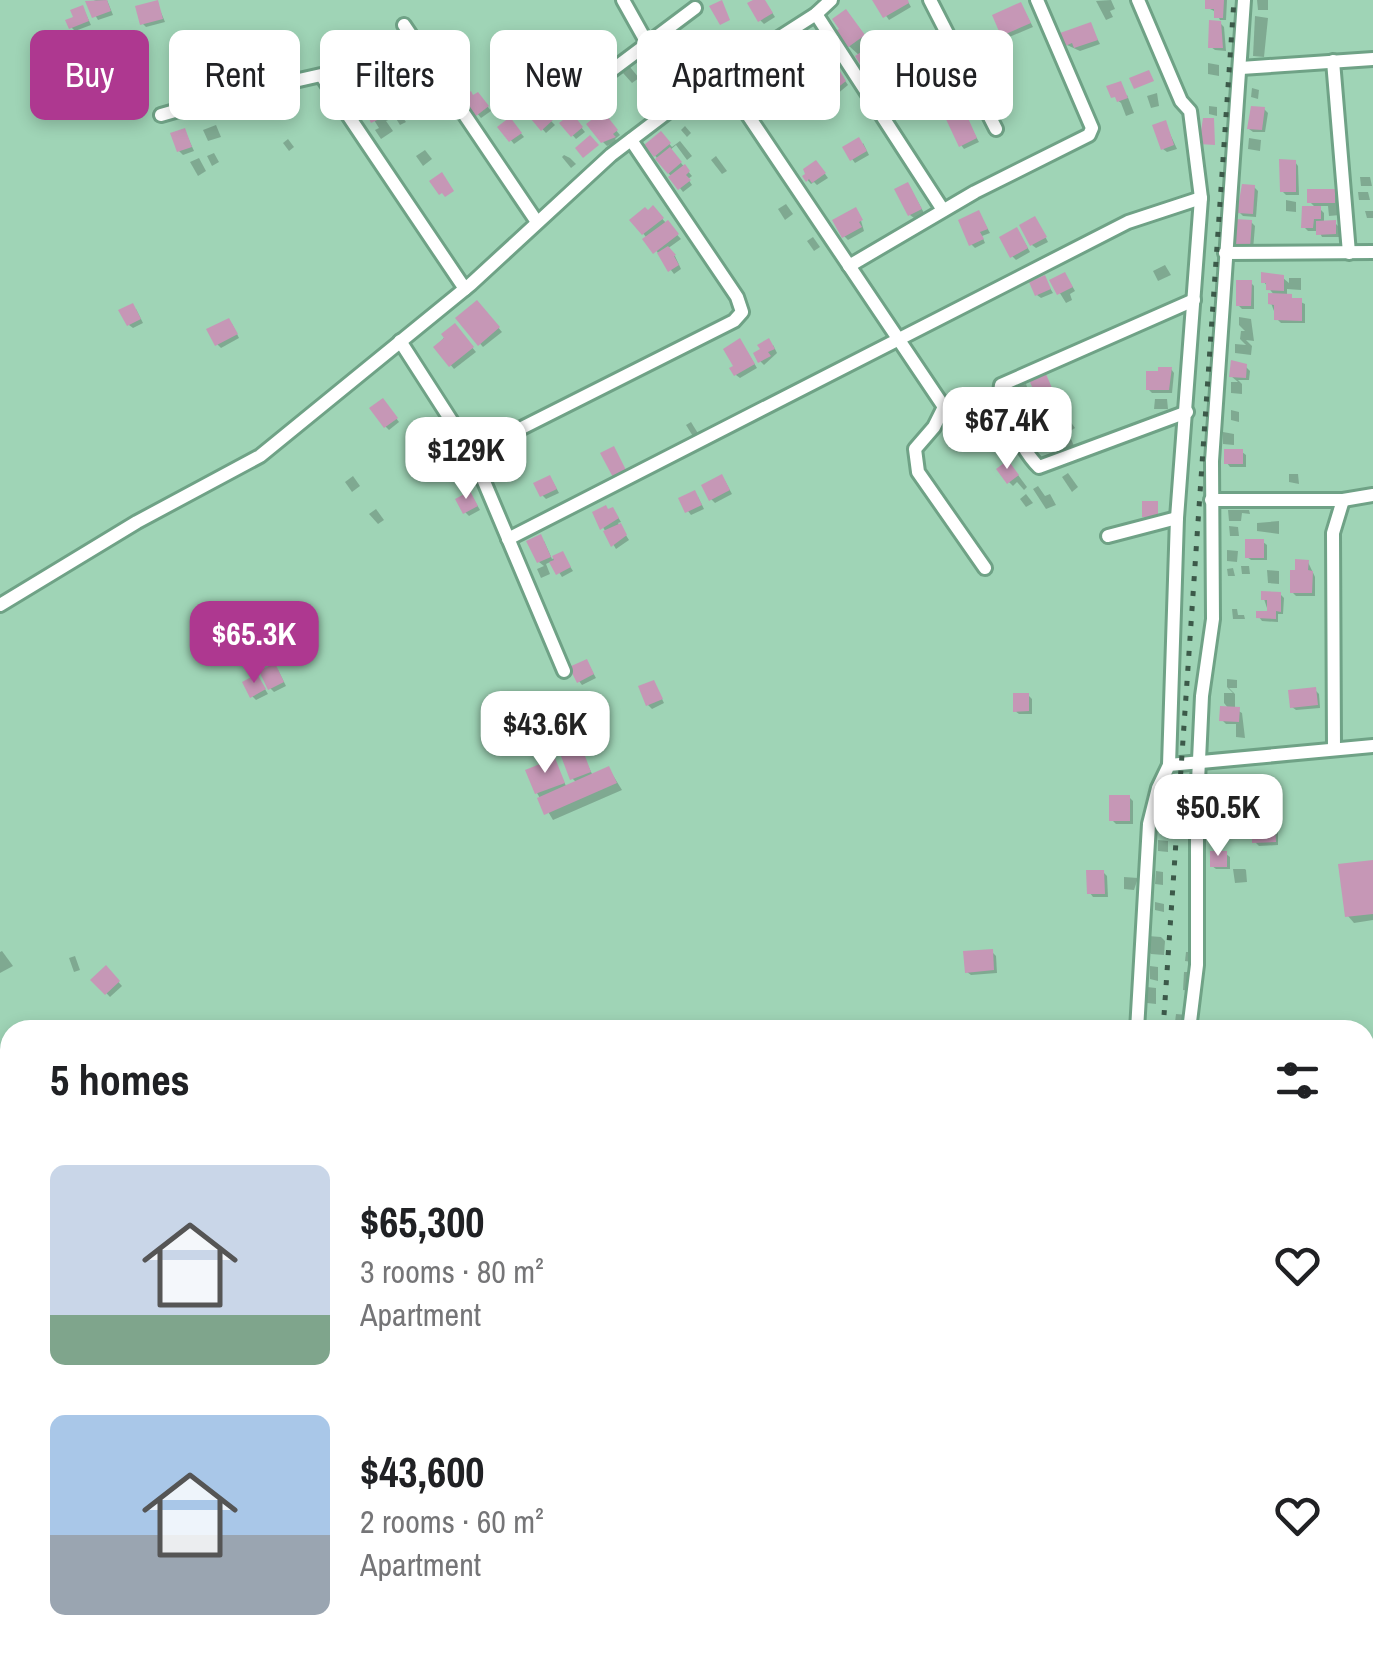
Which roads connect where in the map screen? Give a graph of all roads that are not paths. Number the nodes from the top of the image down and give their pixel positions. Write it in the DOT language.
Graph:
graph roads {
  1 [pos="623,0"];
  2 [pos="832,0"];
  3 [pos="930,0"];
  4 [pos="1037,0"];
  5 [pos="1138,0"];
  6 [pos="1244,0"];
  7 [pos="695,8"];
  8 [pos="816,14"];
  9 [pos="404,25"];
  10 [pos="640,30"];
  11 [pos="662,30"];
  12 [pos="791,30"];
  13 [pos="637,48"];
  14 [pos="1373,59"];
  15 [pos="1334,61"];
  16 [pos="617,64"];
  17 [pos="1241,68"];
  18 [pos="161,115"];
  19 [pos="657,120"];
  20 [pos="752,120"];
  21 [pos="996,128"];
  22 [pos="631,140"];
  23 [pos="1201,198"];
  24 [pos="943,210"];
  25 [pos="537,222"];
  26 [pos="1373,252"];
  27 [pos="1225,253"];
  28 [pos="1348,253"];
  29 [pos="849,266"];
  30 [pos="464,288"];
  31 [pos="1194,300"];
  32 [pos="898,339"];
  33 [pos="400,341"];
  34 [pos="1186,412"];
  35 [pos="472,453"];
  36 [pos="1373,495"];
  37 [pos="1212,500"];
  38 [pos="1343,500"];
  39 [pos="1177,518"];
  40 [pos="1108,536"];
  41 [pos="508,540"];
  42 [pos="986,568"];
  43 [pos="0,605"];
  44 [pos="564,671"];
  45 [pos="1373,746"];
  46 [pos="1334,749"];
  47 [pos="1200,761"];
  48 [pos="1170,765"];
  49 [pos="1138,1020"];
  50 [pos="1190,1020"];
  1 -- 10 [label="street"];
  2 -- 8 [label="street"];
  3 -- 21 [label="street"];
  4 -- 24 [label="street"];
  5 -- 23 [label="street"];
  6 -- 17 [label="street"];
  7 -- 11 [label="street"];
  8 -- 12 [label="street"];
  8 -- 24 [label="street"];
  9 -- 25 [label="street"];
  13 -- 16 [label="street"];
  14 -- 15 [label="street"];
  15 -- 17 [label="street"];
  15 -- 28 [label="street"];
  17 -- 27 [label="street"];
  18 -- 30 [label="street"];
  19 -- 22 [label="street"];
  20 -- 29 [label="street"];
  22 -- 25 [label="street"];
  22 -- 35 [label="street"];
  23 -- 31 [label="street"];
  23 -- 32 [label="street"];
  24 -- 29 [label="street"];
  25 -- 30 [label="street"];
  26 -- 28 [label="street"];
  27 -- 28 [label="street"];
  27 -- 37 [label="street"];
  29 -- 32 [label="street"];
  30 -- 33 [label="street"];
  31 -- 34 [label="street"];
  31 -- 34 [label="street"];
  32 -- 41 [label="street"];
  32 -- 42 [label="street"];
  33 -- 35 [label="street"];
  33 -- 43 [label="street"];
  34 -- 39 [label="street"];
  35 -- 41 [label="street"];
  36 -- 38 [label="street"];
  37 -- 38 [label="street"];
  37 -- 47 [label="street"];
  38 -- 46 [label="street"];
  39 -- 40 [label="street"];
  39 -- 48 [label="street"];
  41 -- 44 [label="street"];
  45 -- 46 [label="street"];
  46 -- 47 [label="street"];
  47 -- 48 [label="street"];
  47 -- 50 [label="street"];
  48 -- 49 [label="street"];
}
